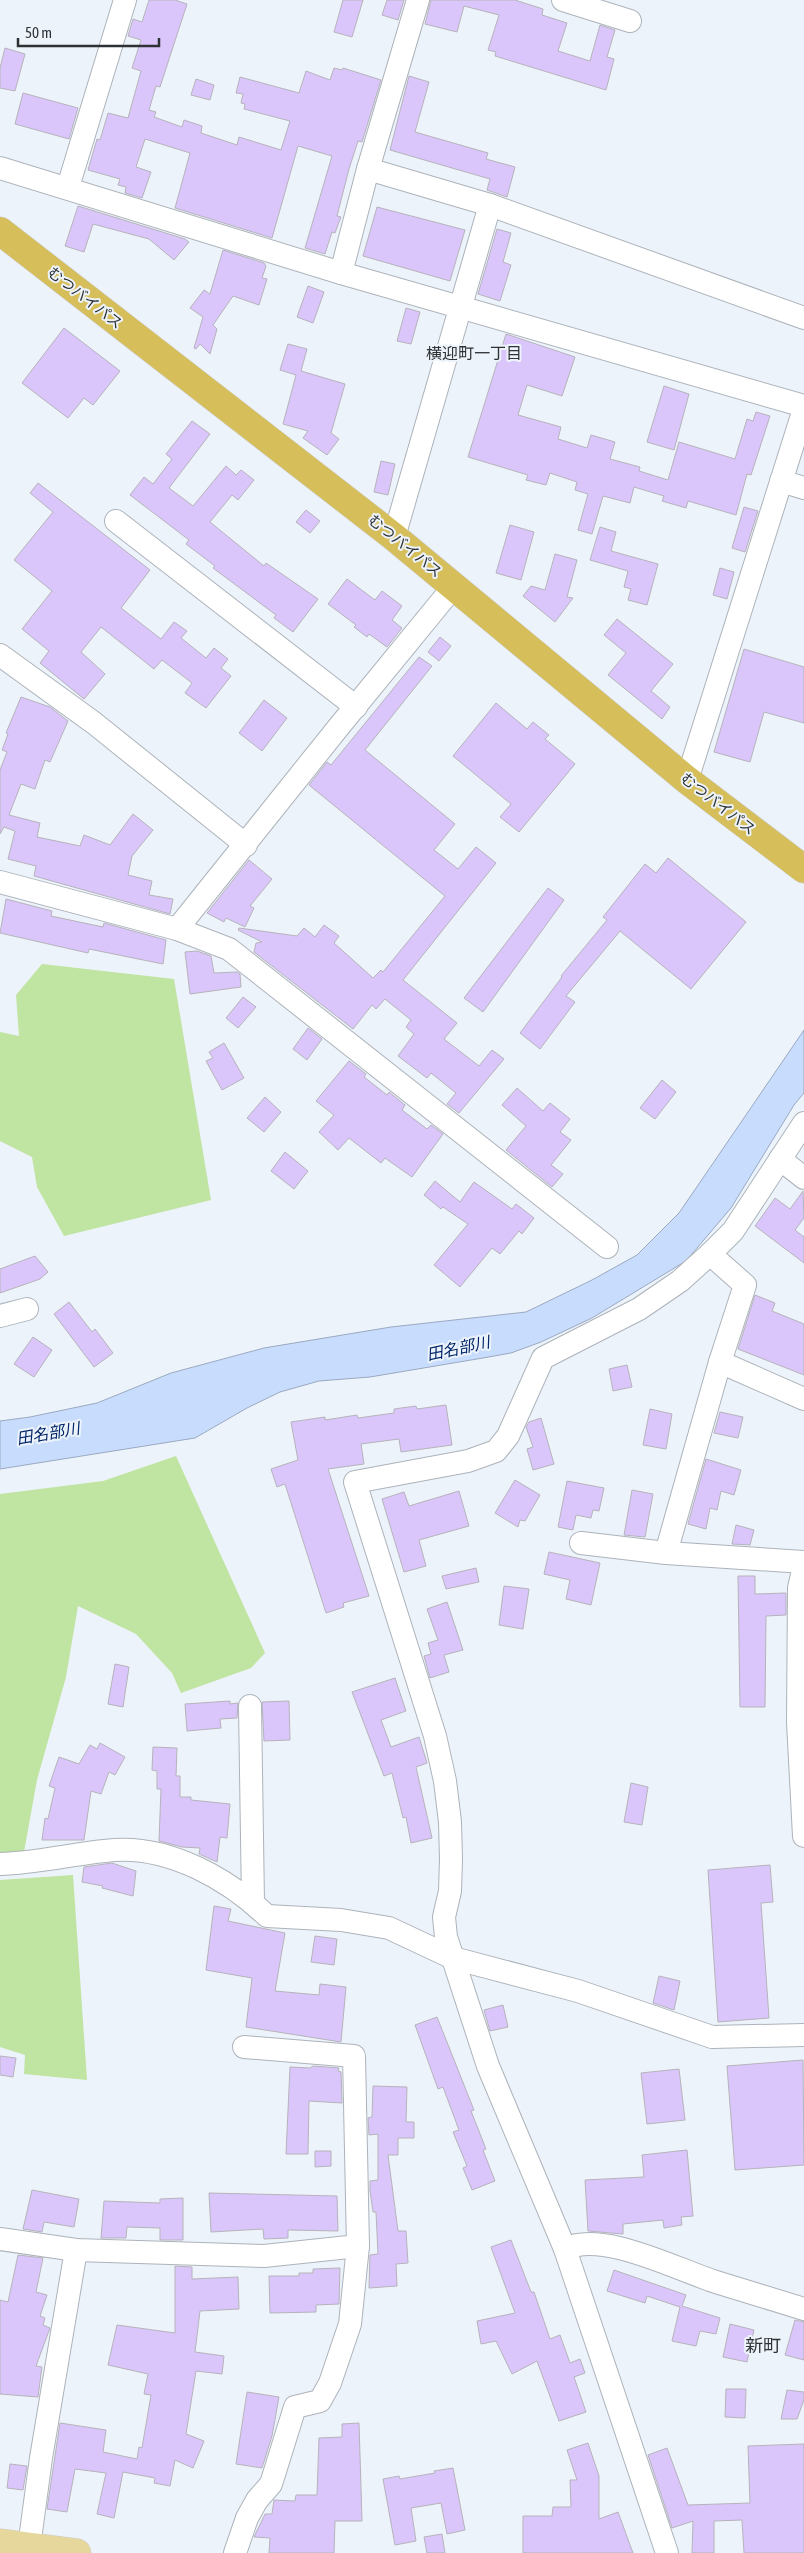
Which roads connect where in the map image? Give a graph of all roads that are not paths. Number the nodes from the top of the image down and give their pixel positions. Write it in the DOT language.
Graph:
graph roads {
  1 [pos="124,0"];
  2 [pos="418,0"];
  3 [pos="563,0"];
  4 [pos="630,21"];
  5 [pos="0,168"];
  6 [pos="368,169"];
  7 [pos="68,187"];
  8 [pos="490,205"];
  9 [pos="0,231"];
  10 [pos="341,273"];
  11 [pos="461,308"];
  12 [pos="804,318"];
  13 [pos="804,407"];
  14 [pos="781,481"];
  15 [pos="804,488"];
  16 [pos="116,521"];
  17 [pos="394,537"];
  18 [pos="454,586"];
  19 [pos="0,655"];
  20 [pos="356,707"];
  21 [pos="687,780"];
  22 [pos="246,845"];
  23 [pos="804,870"];
  24 [pos="0,882"];
  25 [pos="177,929"];
  26 [pos="804,1123"];
  27 [pos="780,1159"];
  28 [pos="804,1178"];
  29 [pos="607,1247"];
  30 [pos="710,1254"];
  31 [pos="27,1309"];
  32 [pos="0,1316"];
  33 [pos="720,1362"];
  34 [pos="804,1399"];
  35 [pos="582,1543"];
  36 [pos="666,1553"];
  37 [pos="804,1564"];
  38 [pos="250,1706"];
  39 [pos="801,1721"];
  40 [pos="804,1836"];
  41 [pos="0,1864"];
  42 [pos="253,1903"];
  43 [pos="453,1958"];
  44 [pos="804,2035"];
  45 [pos="244,2047"];
  46 [pos="0,2239"];
  47 [pos="358,2246"];
  48 [pos="565,2249"];
  49 [pos="76,2250"];
  50 [pos="804,2309"];
  51 [pos="17,2547"];
  52 [pos="76,2553"];
  53 [pos="235,2553"];
  54 [pos="667,2553"];
  1 -- 7 [label="street"];
  2 -- 6 [label="street"];
  3 -- 4 [label="street"];
  5 -- 7 [label="street"];
  6 -- 8 [label="street"];
  6 -- 10 [label="street"];
  7 -- 10 [label="street"];
  8 -- 11 [label="street"];
  8 -- 12 [label="street"];
  9 -- 17 [label="highway, むつバイパス"];
  10 -- 11 [label="street"];
  11 -- 13 [label="street"];
  11 -- 17 [label="street"];
  13 -- 14 [label="street"];
  14 -- 15 [label="street"];
  14 -- 21 [label="street"];
  16 -- 20 [label="street"];
  17 -- 18 [label="highway, むつバイパス"];
  18 -- 20 [label="street"];
  18 -- 21 [label="highway, むつバイパス"];
  19 -- 22 [label="street"];
  20 -- 22 [label="street"];
  21 -- 23 [label="highway, むつバイパス"];
  22 -- 25 [label="street"];
  24 -- 25 [label="street"];
  25 -- 29 [label="street"];
  26 -- 27 [label="street"];
  27 -- 28 [label="street"];
  27 -- 30 [label="street"];
  30 -- 33 [label="street"];
  30 -- 43 [label="street"];
  31 -- 32 [label="street"];
  33 -- 34 [label="street"];
  33 -- 36 [label="street"];
  35 -- 36 [label="street"];
  36 -- 37 [label="street"];
  37 -- 39 [label="street"];
  38 -- 42 [label="street"];
  39 -- 40 [label="street"];
  41 -- 42 [label="street"];
  42 -- 43 [label="street"];
  43 -- 44 [label="street"];
  43 -- 48 [label="street"];
  45 -- 47 [label="street"];
  46 -- 49 [label="street"];
  47 -- 49 [label="street"];
  47 -- 53 [label="street"];
  48 -- 50 [label="street"];
  48 -- 54 [label="street"];
  49 -- 51 [label="street"];
  51 -- 52 [label="main road"];
}
